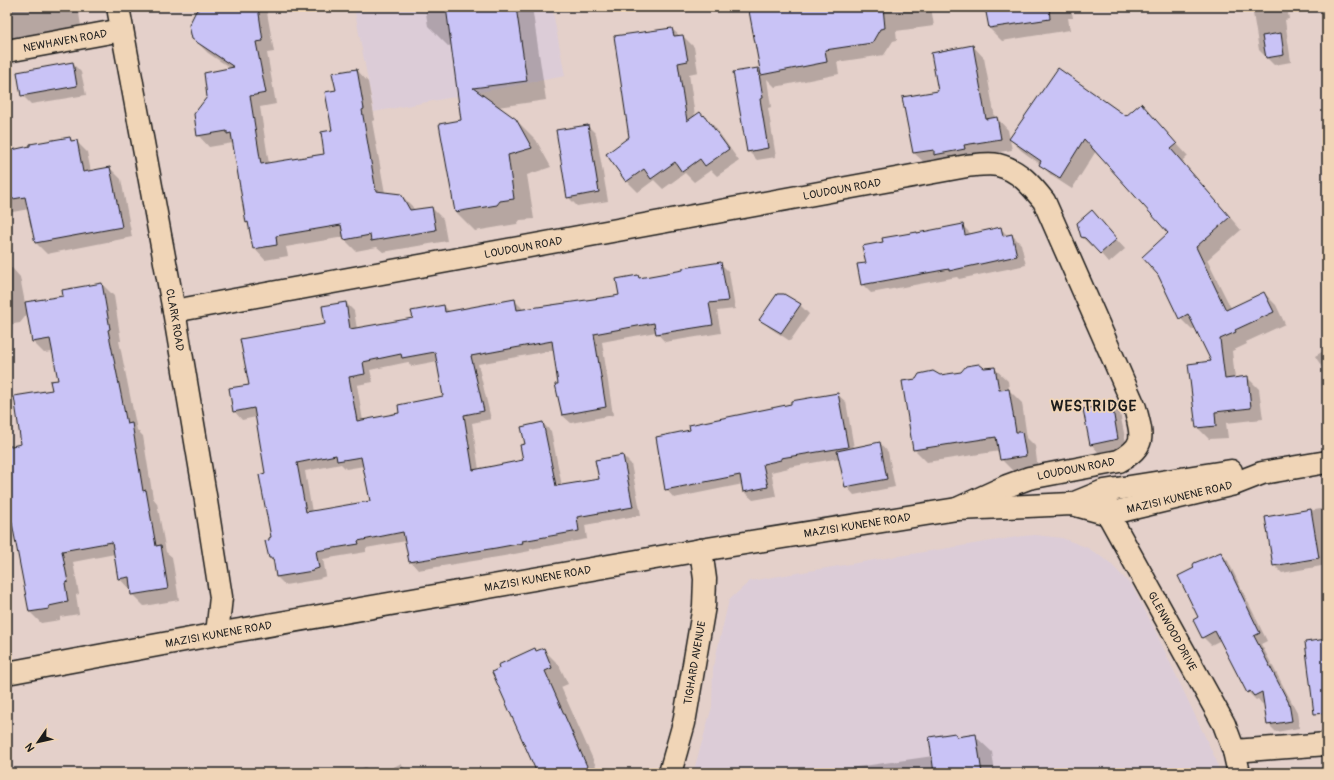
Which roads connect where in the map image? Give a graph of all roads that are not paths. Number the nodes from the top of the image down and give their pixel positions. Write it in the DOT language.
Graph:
graph roads {
  1 [pos="118,7"];
  2 [pos="122,30"];
  3 [pos="7,51"];
  4 [pos="174,312"];
  5 [pos="1327,462"];
  6 [pos="1262,473"];
  7 [pos="1104,491"];
  8 [pos="1072,504"];
  9 [pos="957,509"];
  10 [pos="1108,514"];
  11 [pos="701,550"];
  12 [pos="217,634"];
  13 [pos="7,673"];
  14 [pos="1327,744"];
  15 [pos="1234,751"];
  16 [pos="670,773"];
  17 [pos="1239,773"];
  1 -- 2 [label="street, CLARK ROAD"];
  2 -- 3 [label="street, NEWHAVEN ROAD"];
  2 -- 4 [label="street, CLARK ROAD"];
  4 -- 9 [label="street, LOUDOUN ROAD"];
  4 -- 12 [label="street, CLARK ROAD"];
  5 -- 6 [label="street, MAZISI KUNENE ROAD"];
  6 -- 7 [label="street, MAZISI KUNENE ROAD"];
  6 -- 10 [label="street, MAZISI KUNENE ROAD"];
  7 -- 8 [label="street, MAZISI KUNENE ROAD"];
  7 -- 10 [label="street, GLENWOOD DRIVE"];
  8 -- 9 [label="street, MAZISI KUNENE ROAD"];
  8 -- 10 [label="street, MAZISI KUNENE ROAD"];
  9 -- 11 [label="street, MAZISI KUNENE ROAD"];
  10 -- 15 [label="street, GLENWOOD DRIVE"];
  11 -- 12 [label="street, MAZISI KUNENE ROAD"];
  11 -- 16 [label="street, TIGHARD AVENUE"];
  12 -- 13 [label="street, MAZISI KUNENE ROAD"];
  14 -- 15 [label="street"];
  15 -- 17 [label="street, GLENWOOD DRIVE"];
}
